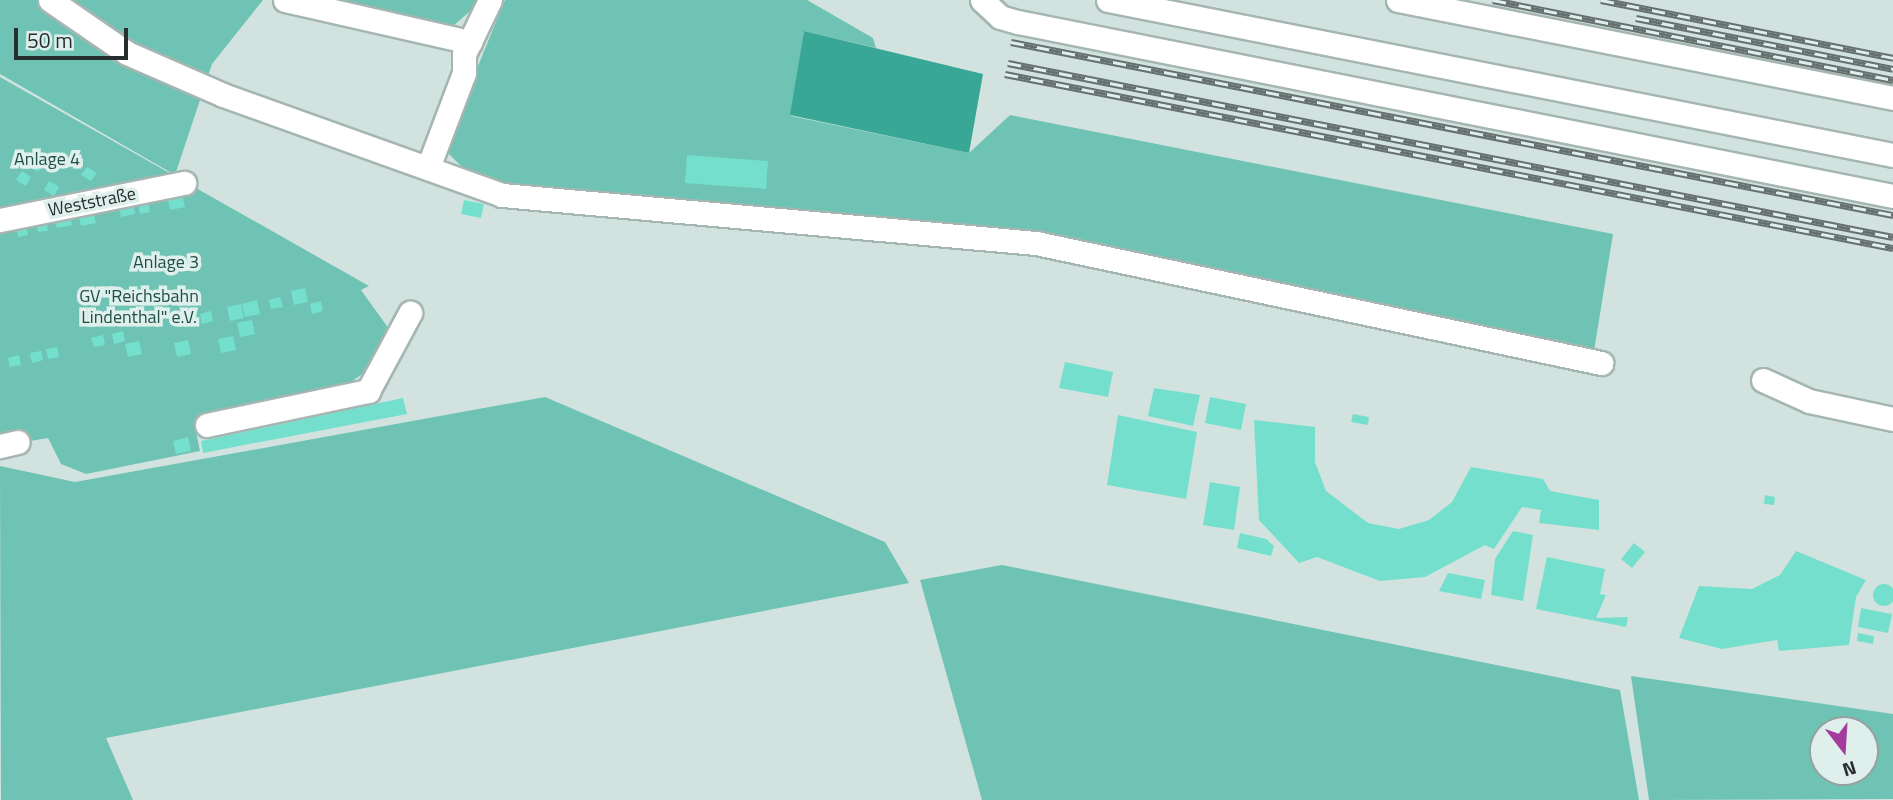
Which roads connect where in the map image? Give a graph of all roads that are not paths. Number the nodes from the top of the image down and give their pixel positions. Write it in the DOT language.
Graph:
graph roads {
  1 [pos="50,0"];
  2 [pos="285,0"];
  3 [pos="490,0"];
  4 [pos="982,0"];
  5 [pos="1108,0"];
  6 [pos="1398,0"];
  7 [pos="470,42"];
  8 [pos="1893,98"];
  9 [pos="1893,155"];
  10 [pos="429,165"];
  11 [pos="184,183"];
  12 [pos="1893,196"];
  13 [pos="0,220"];
  14 [pos="410,313"];
  15 [pos="1601,363"];
  16 [pos="1763,380"];
  17 [pos="1893,419"];
  18 [pos="206,425"];
  1 -- 10 [label="lane"];
  2 -- 7 [label="lane"];
  3 -- 7 [label="lane"];
  4 -- 12 [label="lane"];
  5 -- 9 [label="lane"];
  6 -- 8 [label="lane"];
  7 -- 10 [label="lane"];
  10 -- 15 [label="lane"];
  11 -- 13 [label="lane, Weststraße"];
  14 -- 18 [label="lane"];
  16 -- 17 [label="lane"];
}
